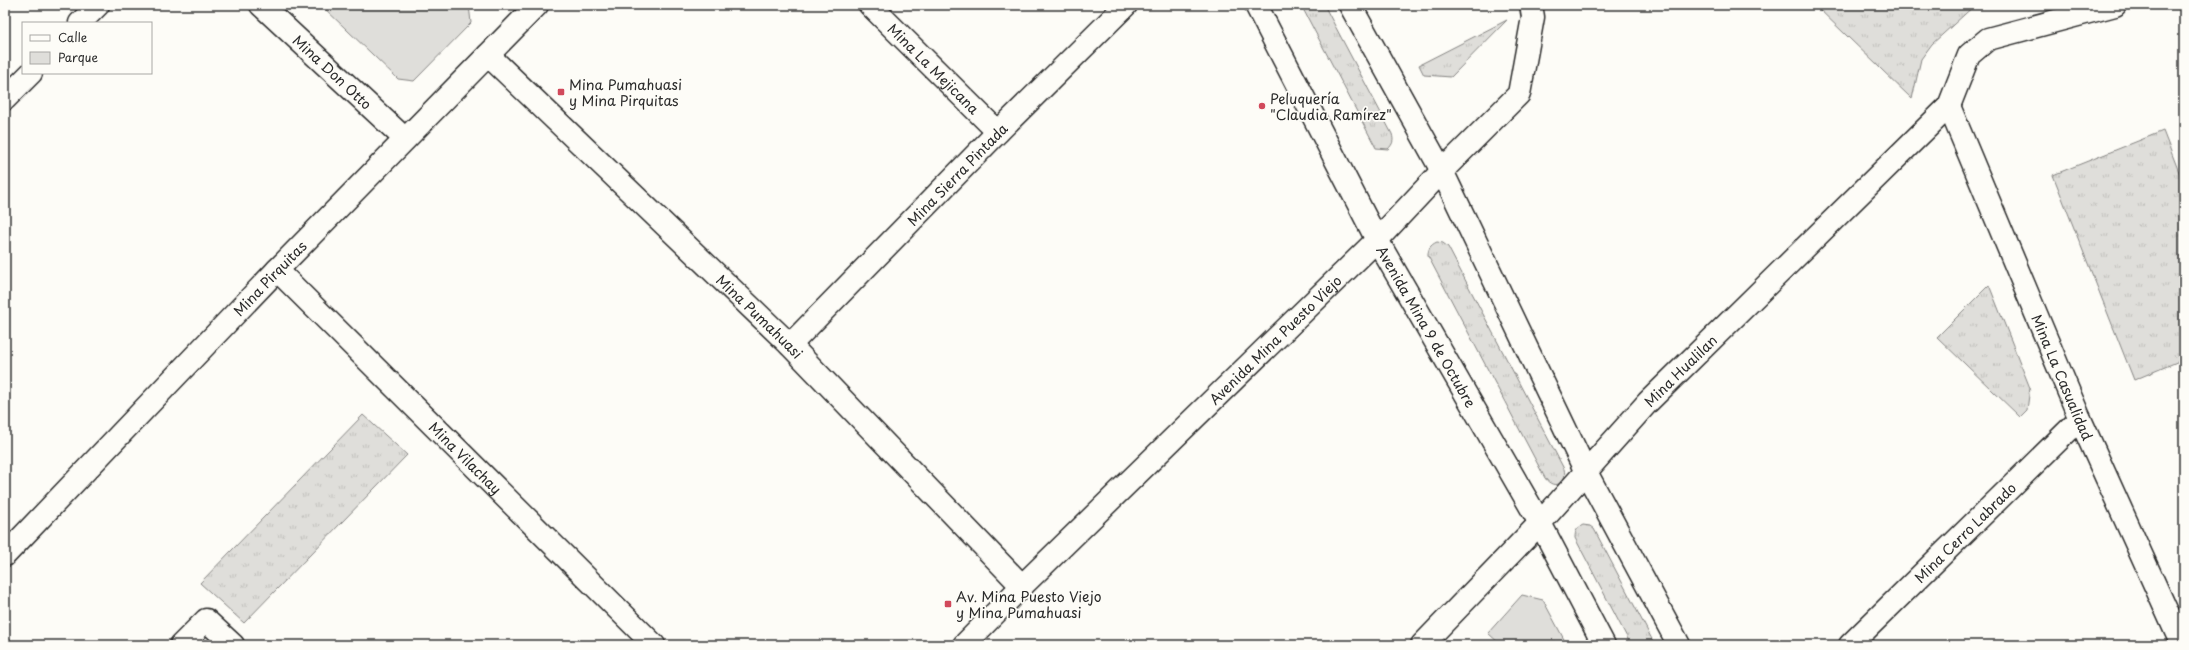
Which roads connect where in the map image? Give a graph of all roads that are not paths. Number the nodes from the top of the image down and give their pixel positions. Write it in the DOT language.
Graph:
graph roads {
  1 [pos="98,5"];
  2 [pos="261,5"];
  3 [pos="870,5"];
  4 [pos="1126,5"];
  5 [pos="1256,5"];
  6 [pos="1350,5"];
  7 [pos="1531,5"];
  8 [pos="2115,5"];
  9 [pos="534,6"];
  10 [pos="81,22"];
  11 [pos="488,55"];
  12 [pos="30,74"];
  13 [pos="5,99"];
  14 [pos="1949,106"];
  15 [pos="998,132"];
  16 [pos="404,139"];
  17 [pos="1442,171"];
  18 [pos="1377,240"];
  19 [pos="277,270"];
  20 [pos="790,345"];
  21 [pos="2080,419"];
  22 [pos="1586,472"];
  23 [pos="1540,523"];
  24 [pos="5,555"];
  25 [pos="1022,586"];
  26 [pos="181,645"];
  27 [pos="232,645"];
  28 [pos="654,645"];
  29 [pos="964,645"];
  30 [pos="1422,645"];
  31 [pos="1604,645"];
  32 [pos="1679,645"];
  33 [pos="1850,645"];
  34 [pos="2182,645"];
  1 -- 10 [label="street"];
  2 -- 16 [label="street, Mina Don Otto"];
  3 -- 15 [label="street, Mina La Mejicana"];
  4 -- 15 [label="street, Mina Sierra Pintada"];
  5 -- 18 [label="street, Avenida Mina 9 de Octubre"];
  6 -- 17 [label="street"];
  7 -- 17 [label="street, Avenida Mina Puesto Viejo"];
  8 -- 14 [label="street"];
  9 -- 11 [label="street, Mina Pirquitas"];
  11 -- 16 [label="street, Mina Pirquitas"];
  11 -- 20 [label="street, Mina Pumahuasi"];
  12 -- 13 [label="street"];
  14 -- 21 [label="street, Mina La Casualidad"];
  14 -- 22 [label="street, Mina Hualilan"];
  15 -- 20 [label="street, Mina Sierra Pintada"];
  16 -- 19 [label="street, Mina Pirquitas"];
  17 -- 18 [label="street, Avenida Mina Puesto Viejo"];
  17 -- 22 [label="street"];
  18 -- 23 [label="street, Avenida Mina 9 de Octubre"];
  18 -- 25 [label="street, Avenida Mina Puesto Viejo"];
  19 -- 24 [label="street, Mina Pirquitas"];
  19 -- 28 [label="street, Mina Vilachay"];
  20 -- 25 [label="street, Mina Pumahuasi"];
  21 -- 33 [label="street, Mina Cerro Labrado"];
  21 -- 34 [label="street, Mina La Casualidad"];
  22 -- 23 [label="street, Mina Hualilan"];
  22 -- 32 [label="street"];
  23 -- 30 [label="street, Mina Hualilan"];
  23 -- 31 [label="street, Avenida Mina 9 de Octubre"];
  25 -- 29 [label="street, Avenida Mina Puesto Viejo"];
  26 -- 27 [label="street"];
}
